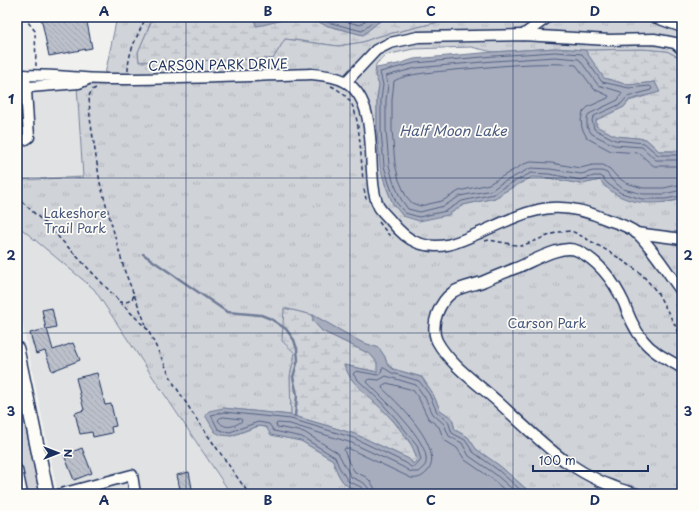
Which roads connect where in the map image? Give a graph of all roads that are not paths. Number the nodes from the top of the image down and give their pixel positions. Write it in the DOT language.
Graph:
graph roads {
  1 [pos="548,17"];
  2 [pos="654,17"];
  3 [pos="682,27"];
  4 [pos="523,35"];
  5 [pos="682,49"];
  6 [pos="21,75"];
  7 [pos="88,79"];
  8 [pos="346,82"];
  9 [pos="21,88"];
  10 [pos="17,141"];
  11 [pos="636,233"];
  12 [pos="682,239"];
  13 [pos="682,292"];
  14 [pos="17,354"];
  15 [pos="682,368"];
  16 [pos="17,470"];
  17 [pos="22,494"];
  18 [pos="48,494"];
  19 [pos="61,494"];
  20 [pos="135,494"];
  21 [pos="637,494"];
  1 -- 4 [label="street"];
  2 -- 3 [label="street"];
  4 -- 5 [label="street"];
  4 -- 8 [label="street"];
  6 -- 7 [label="street, CARSON PARK DRIVE"];
  6 -- 9 [label="street"];
  7 -- 8 [label="street, CARSON PARK DRIVE"];
  7 -- 9 [label="street, CARSON PARK DRIVE"];
  8 -- 11 [label="street, CARSON PARK DRIVE"];
  9 -- 10 [label="street"];
  11 -- 12 [label="street"];
  11 -- 13 [label="street, CARSON PARK DRIVE"];
  14 -- 18 [label="main road"];
  15 -- 21 [label="street"];
  16 -- 17 [label="street"];
  19 -- 20 [label="street"];
}
